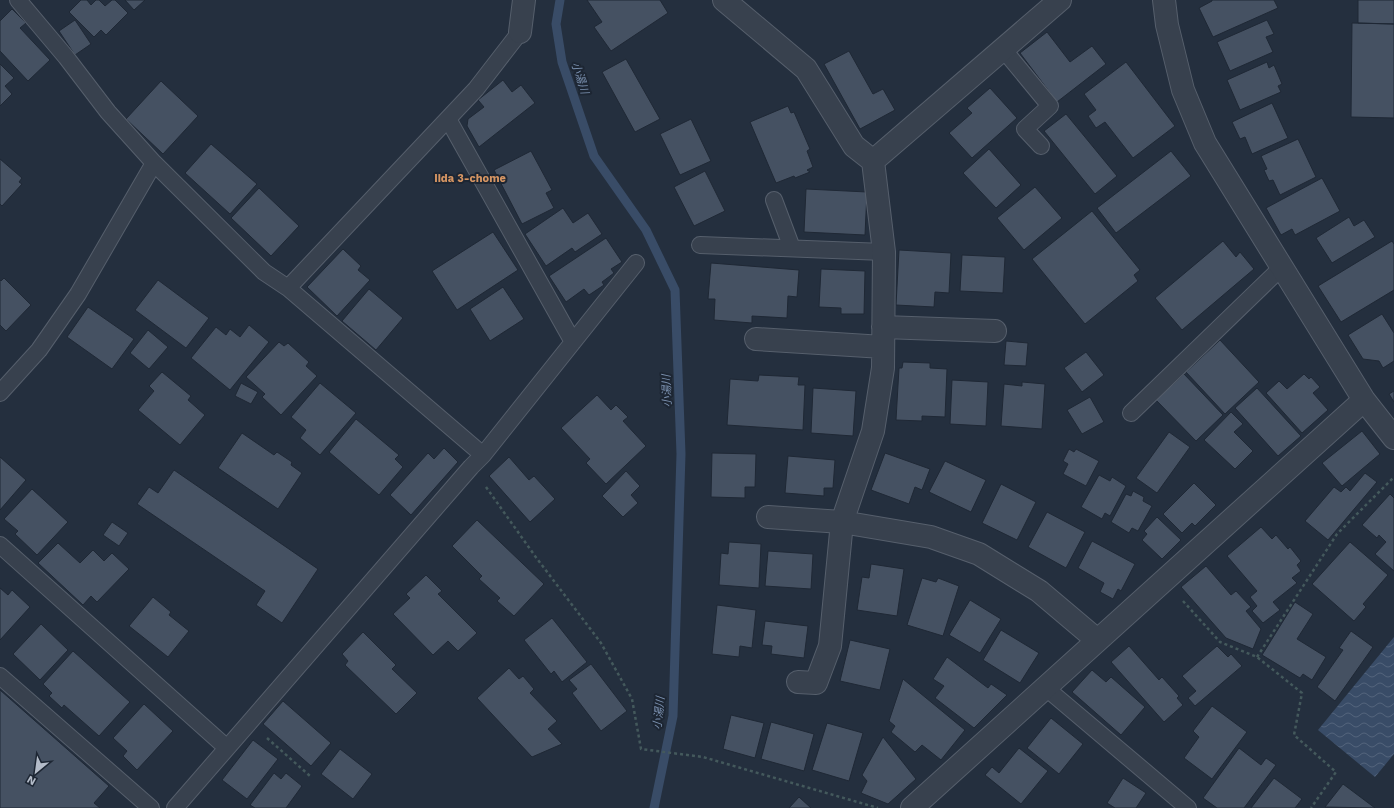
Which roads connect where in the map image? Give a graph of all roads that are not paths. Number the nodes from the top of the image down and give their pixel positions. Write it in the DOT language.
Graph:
graph roads {
  1 [pos="18,0"];
  2 [pos="524,0"];
  3 [pos="724,0"];
  4 [pos="1060,0"];
  5 [pos="1164,0"];
  6 [pos="520,32"];
  7 [pos="1003,49"];
  8 [pos="448,119"];
  9 [pos="1041,146"];
  10 [pos="873,161"];
  11 [pos="154,163"];
  12 [pos="774,200"];
  13 [pos="700,245"];
  14 [pos="792,248"];
  15 [pos="884,252"];
  16 [pos="636,263"];
  17 [pos="1282,267"];
  18 [pos="288,288"];
  19 [pos="995,330"];
  20 [pos="883,337"];
  21 [pos="756,338"];
  22 [pos="573,342"];
  23 [pos="0,393"];
  24 [pos="1364,400"];
  25 [pos="1131,413"];
  26 [pos="1394,438"];
  27 [pos="483,455"];
  28 [pos="768,517"];
  29 [pos="842,522"];
  30 [pos="0,545"];
  31 [pos="1097,640"];
  32 [pos="0,676"];
  33 [pos="798,682"];
  34 [pos="1046,688"];
  35 [pos="227,748"];
  36 [pos="151,808"];
  37 [pos="175,808"];
  38 [pos="912,808"];
  39 [pos="1188,808"];
  1 -- 11 [label="lane"];
  2 -- 6 [label="street"];
  3 -- 10 [label="street"];
  4 -- 7 [label="street"];
  5 -- 17 [label="street"];
  6 -- 8 [label="lane"];
  7 -- 9 [label="lane"];
  7 -- 10 [label="street"];
  8 -- 18 [label="lane"];
  8 -- 22 [label="lane"];
  10 -- 15 [label="street"];
  11 -- 18 [label="lane"];
  11 -- 23 [label="lane"];
  12 -- 14 [label="lane"];
  13 -- 14 [label="lane"];
  14 -- 15 [label="lane"];
  15 -- 20 [label="street"];
  16 -- 22 [label="lane"];
  17 -- 24 [label="street"];
  17 -- 25 [label="lane"];
  18 -- 27 [label="lane"];
  19 -- 20 [label="street"];
  20 -- 21 [label="street"];
  20 -- 29 [label="street"];
  22 -- 27 [label="lane"];
  24 -- 26 [label="street"];
  24 -- 31 [label="street"];
  27 -- 35 [label="lane"];
  28 -- 29 [label="street"];
  29 -- 31 [label="street"];
  29 -- 33 [label="street"];
  30 -- 35 [label="lane"];
  31 -- 34 [label="street"];
  32 -- 36 [label="lane"];
  34 -- 38 [label="street"];
  34 -- 39 [label="lane"];
  35 -- 37 [label="lane"];
}
